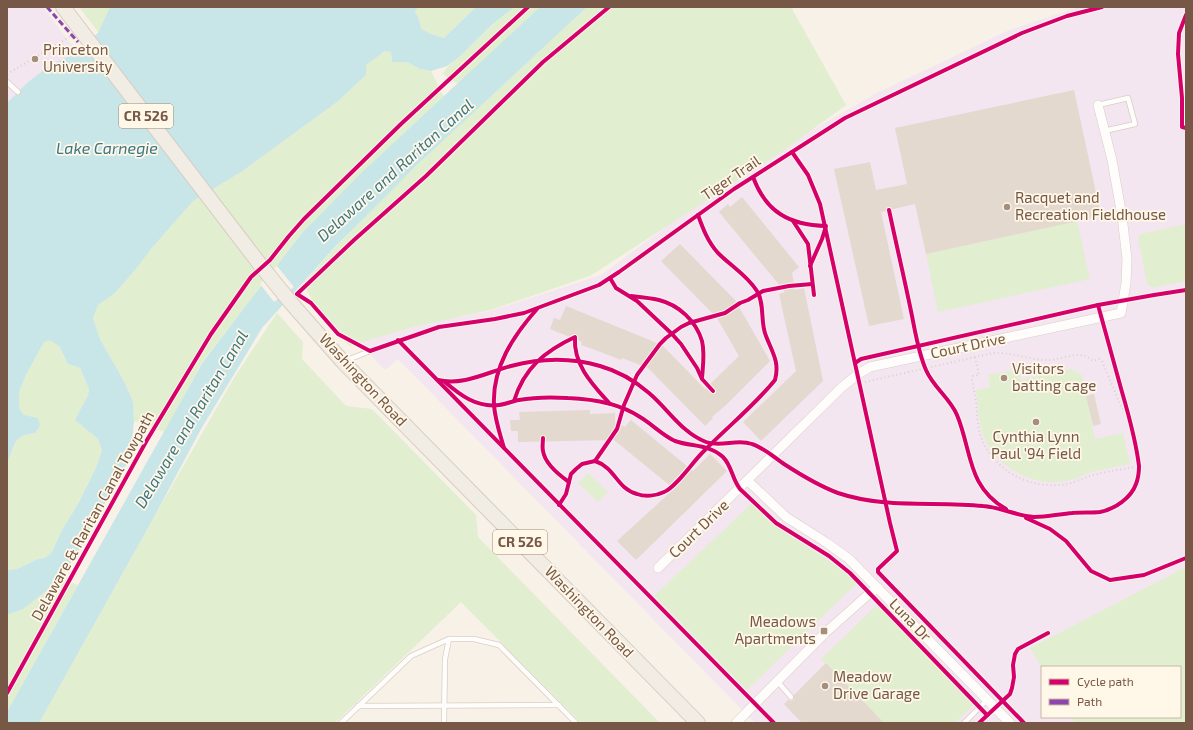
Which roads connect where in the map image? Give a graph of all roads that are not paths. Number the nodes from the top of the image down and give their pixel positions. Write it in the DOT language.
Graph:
graph roads {
  1 [pos="63,7"];
  2 [pos="7,82"];
  3 [pos="18,92"];
  4 [pos="1098,105"];
  5 [pos="1104,131"];
  6 [pos="370,351"];
  7 [pos="343,362"];
  8 [pos="748,481"];
  9 [pos="658,568"];
  10 [pos="878,588"];
  11 [pos="449,639"];
  12 [pos="777,681"];
  13 [pos="791,697"];
  14 [pos="987,700"];
  15 [pos="444,705"];
  16 [pos="558,705"];
  17 [pos="358,706"];
  18 [pos="341,723"];
  19 [pos="444,723"];
  20 [pos="576,723"];
  21 [pos="698,723"];
  22 [pos="736,723"];
  23 [pos="964,723"];
  24 [pos="1010,723"];
  1 -- 7 [label="main road, Washington Road / CR 526"];
  2 -- 3 [label="lane"];
  4 -- 5 [label="street, Court Drive"];
  4 -- 5 [label="lane"];
  5 -- 8 [label="street, Court Drive"];
  6 -- 7 [label="lane"];
  7 -- 21 [label="main road, Washington Road / CR 526"];
  8 -- 9 [label="street, Court Drive"];
  8 -- 10 [label="street, Luna Dr"];
  10 -- 12 [label="street"];
  10 -- 14 [label="street, Luna Dr"];
  11 -- 15 [label="lane"];
  11 -- 16 [label="lane"];
  11 -- 17 [label="lane"];
  12 -- 13 [label="lane"];
  12 -- 22 [label="street"];
  14 -- 23 [label="lane"];
  14 -- 24 [label="street, Luna Dr"];
  15 -- 16 [label="lane"];
  15 -- 17 [label="lane"];
  15 -- 19 [label="lane"];
  16 -- 20 [label="lane"];
  17 -- 18 [label="lane"];
}
